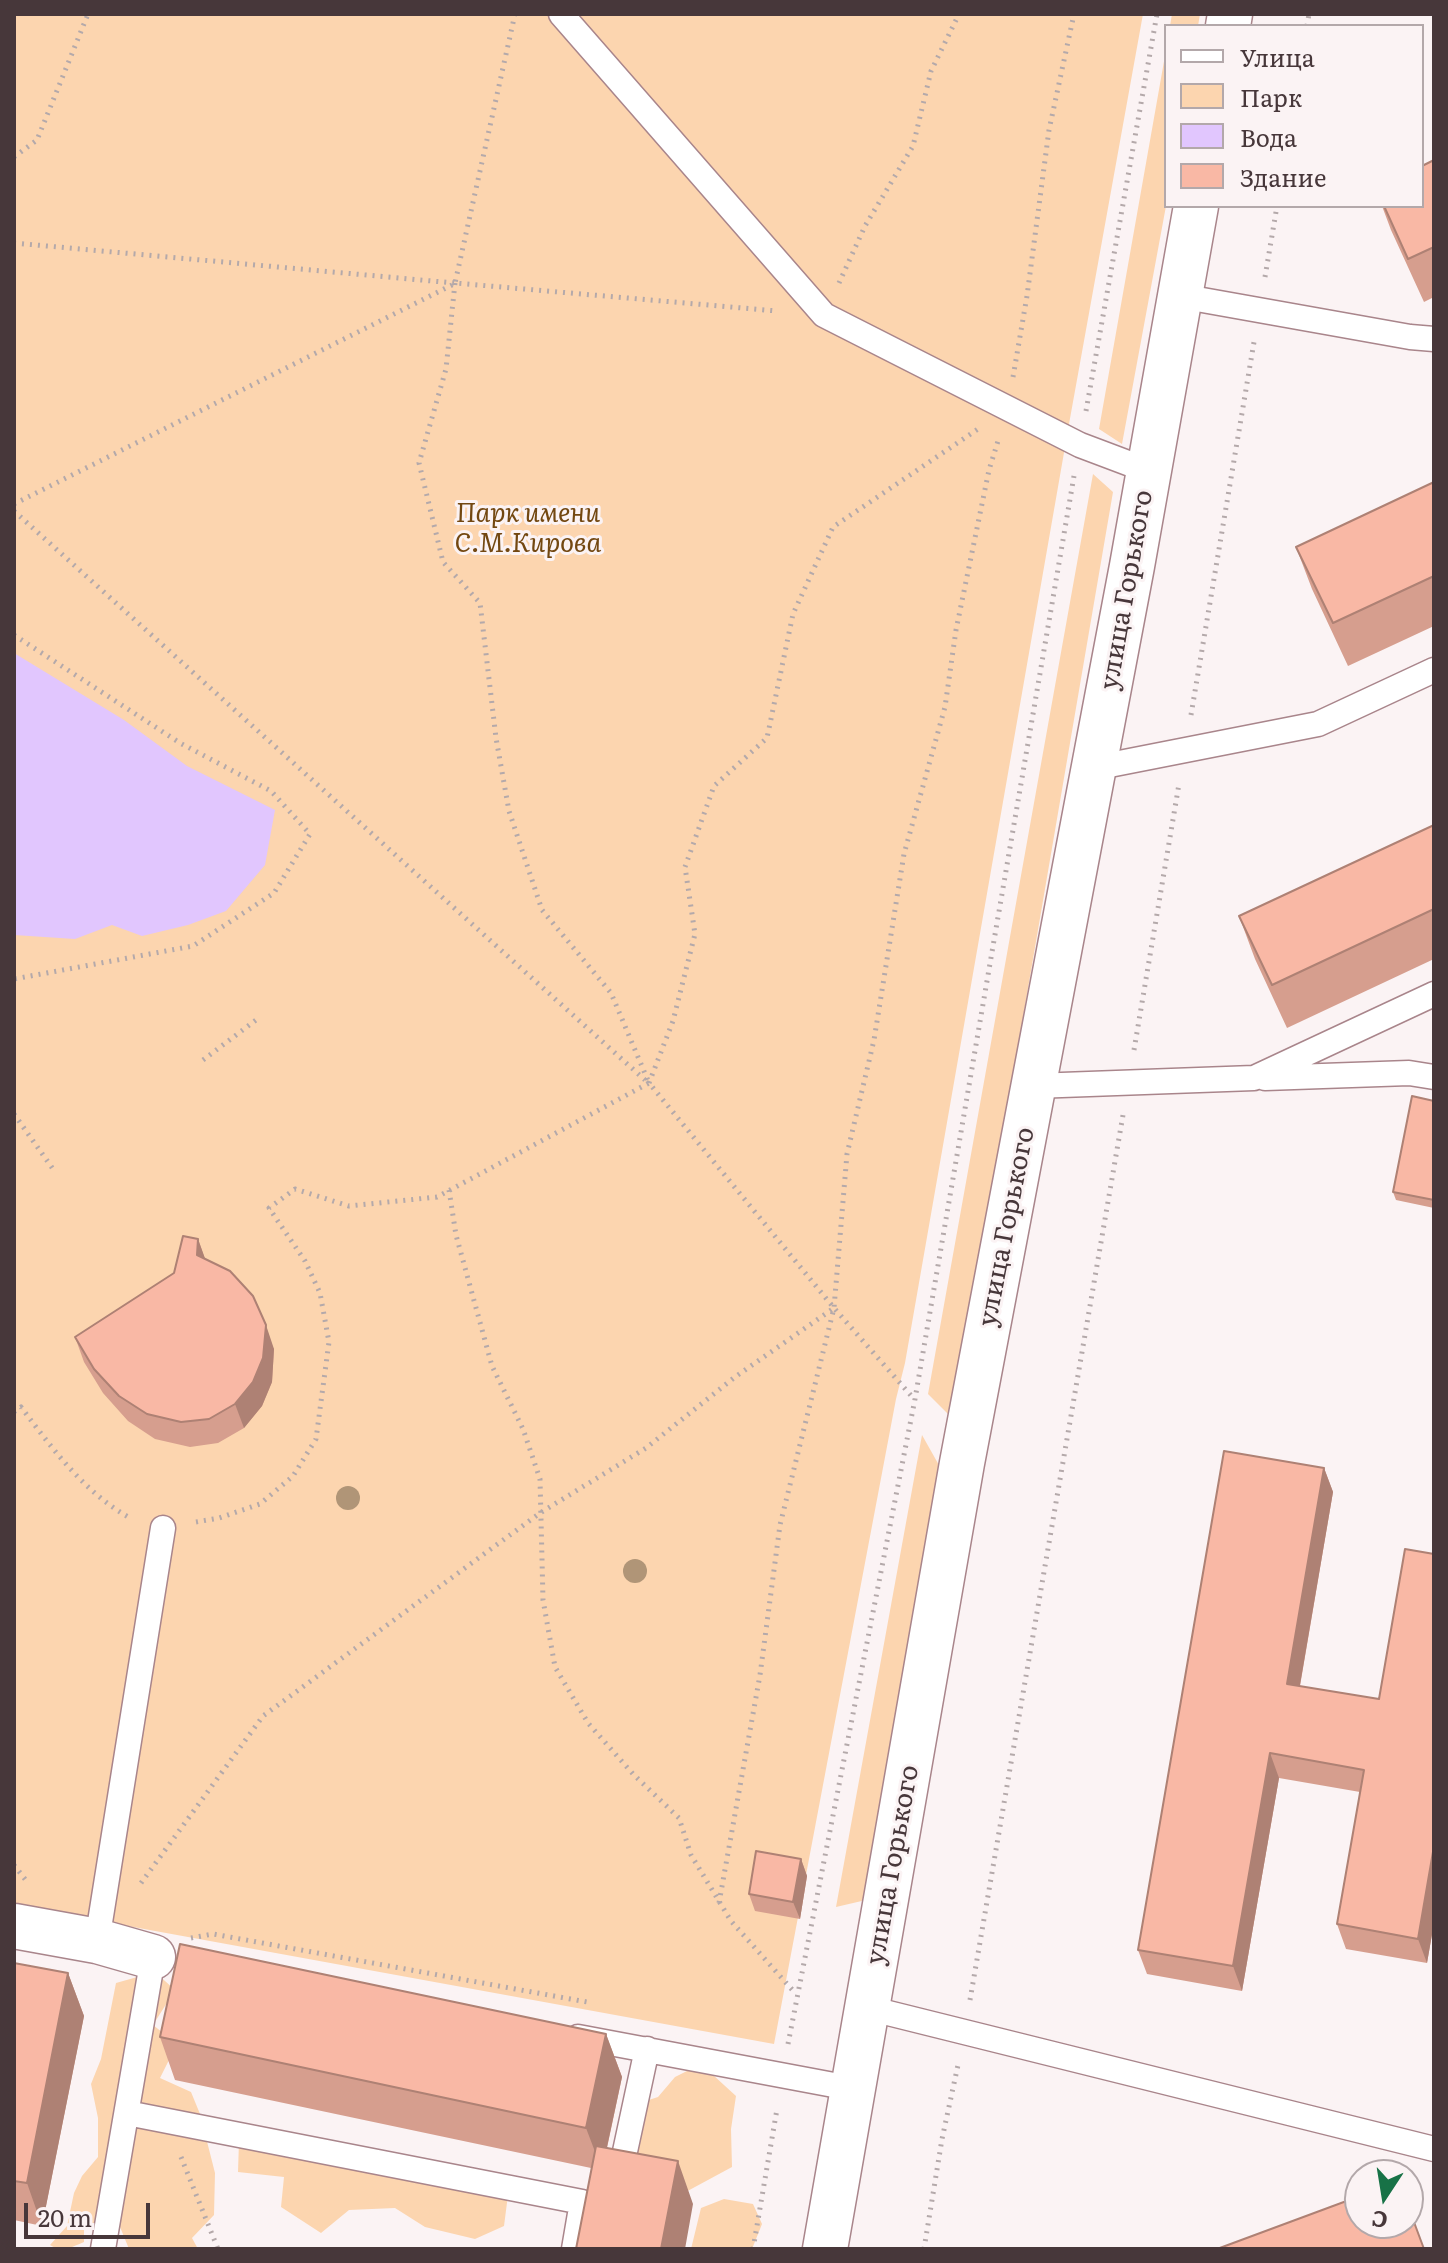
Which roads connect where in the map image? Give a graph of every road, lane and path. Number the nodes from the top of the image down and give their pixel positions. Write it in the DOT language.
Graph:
graph roads {
  1 [pos="88,14"];
  2 [pos="515,14"];
  3 [pos="561,14"];
  4 [pos="959,14"];
  5 [pos="1074,14"];
  6 [pos="1157,14"];
  7 [pos="14,157"];
  8 [pos="1196,208"];
  9 [pos="1277,208"];
  10 [pos="14,243"];
  11 [pos="455,283"];
  12 [pos="1180,296"];
  13 [pos="1259,310"];
  14 [pos="824,315"];
  15 [pos="1434,339"];
  16 [pos="1007,409"];
  17 [pos="1080,445"];
  18 [pos="1149,471"];
  19 [pos="14,504"];
  20 [pos="14,511"];
  21 [pos="14,635"];
  22 [pos="1434,670"];
  23 [pos="1185,750"];
  24 [pos="1094,768"];
  25 [pos="14,979"];
  26 [pos="1434,994"];
  27 [pos="256,1020"];
  28 [pos="203,1060"];
  29 [pos="1434,1077"];
  30 [pos="1254,1078"];
  31 [pos="1129,1082"];
  32 [pos="649,1083"];
  33 [pos="1034,1086"];
  34 [pos="14,1114"];
  35 [pos="53,1169"];
  36 [pos="449,1190"];
  37 [pos="834,1308"];
  38 [pos="915,1399"];
  39 [pos="14,1412"];
  40 [pos="540,1513"];
  41 [pos="163,1528"];
  42 [pos="719,1903"];
  43 [pos="14,1926"];
  44 [pos="126,1950"];
  45 [pos="797,1995"];
  46 [pos="595,2003"];
  47 [pos="868,2008"];
  48 [pos="553,2032"];
  49 [pos="964,2032"];
  50 [pos="647,2049"];
  51 [pos="783,2075"];
  52 [pos="855,2089"];
  53 [pos="127,2113"];
  54 [pos="166,2120"];
  55 [pos="1434,2149"];
  56 [pos="621,2170"];
  57 [pos="103,2249"];
  58 [pos="218,2249"];
  59 [pos="574,2249"];
  60 [pos="753,2249"];
  61 [pos="825,2249"];
  62 [pos="924,2249"];
  1 -- 7 [label="path"];
  2 -- 11 [label="path"];
  3 -- 14 [label="lane"];
  4 -- 14 [label="path"];
  5 -- 16 [label="path"];
  6 -- 17 [label="path"];
  8 -- 12 [label="street, улица Горького"];
  9 -- 13 [label="path"];
  10 -- 11 [label="path"];
  11 -- 14 [label="path"];
  11 -- 19 [label="path"];
  11 -- 32 [label="path"];
  12 -- 13 [label="lane"];
  12 -- 18 [label="street, улица Горького"];
  13 -- 15 [label="lane"];
  13 -- 23 [label="path"];
  14 -- 16 [label="lane"];
  16 -- 17 [label="lane"];
  16 -- 32 [label="path"];
  16 -- 37 [label="path"];
  17 -- 18 [label="lane"];
  17 -- 38 [label="path"];
  18 -- 24 [label="street, улица Горького"];
  20 -- 32 [label="path"];
  21 -- 25 [label="path"];
  22 -- 23 [label="lane"];
  23 -- 24 [label="lane"];
  23 -- 31 [label="path"];
  24 -- 33 [label="street, улица Горького"];
  26 -- 30 [label="lane"];
  27 -- 28 [label="path"];
  29 -- 30 [label="lane"];
  30 -- 31 [label="lane"];
  31 -- 33 [label="lane"];
  31 -- 49 [label="path"];
  32 -- 36 [label="path"];
  32 -- 37 [label="path"];
  33 -- 47 [label="street, улица Горького"];
  34 -- 35 [label="path"];
  36 -- 40 [label="path"];
  36 -- 41 [label="path"];
  37 -- 38 [label="path"];
  37 -- 40 [label="path"];
  37 -- 42 [label="path"];
  38 -- 45 [label="path"];
  39 -- 41 [label="path"];
  40 -- 42 [label="path"];
  40 -- 44 [label="path"];
  41 -- 44 [label="lane"];
  42 -- 45 [label="path"];
  43 -- 44 [label="street"];
  44 -- 46 [label="path"];
  44 -- 53 [label="lane"];
  45 -- 51 [label="path"];
  47 -- 49 [label="lane"];
  47 -- 52 [label="street, улица Горького"];
  48 -- 50 [label="lane"];
  49 -- 55 [label="lane"];
  49 -- 62 [label="path"];
  50 -- 51 [label="lane"];
  50 -- 56 [label="lane"];
  51 -- 52 [label="lane"];
  51 -- 60 [label="path"];
  52 -- 61 [label="street, улица Горького"];
  53 -- 54 [label="lane"];
  53 -- 57 [label="lane"];
  54 -- 58 [label="path"];
  54 -- 59 [label="lane"];
}
